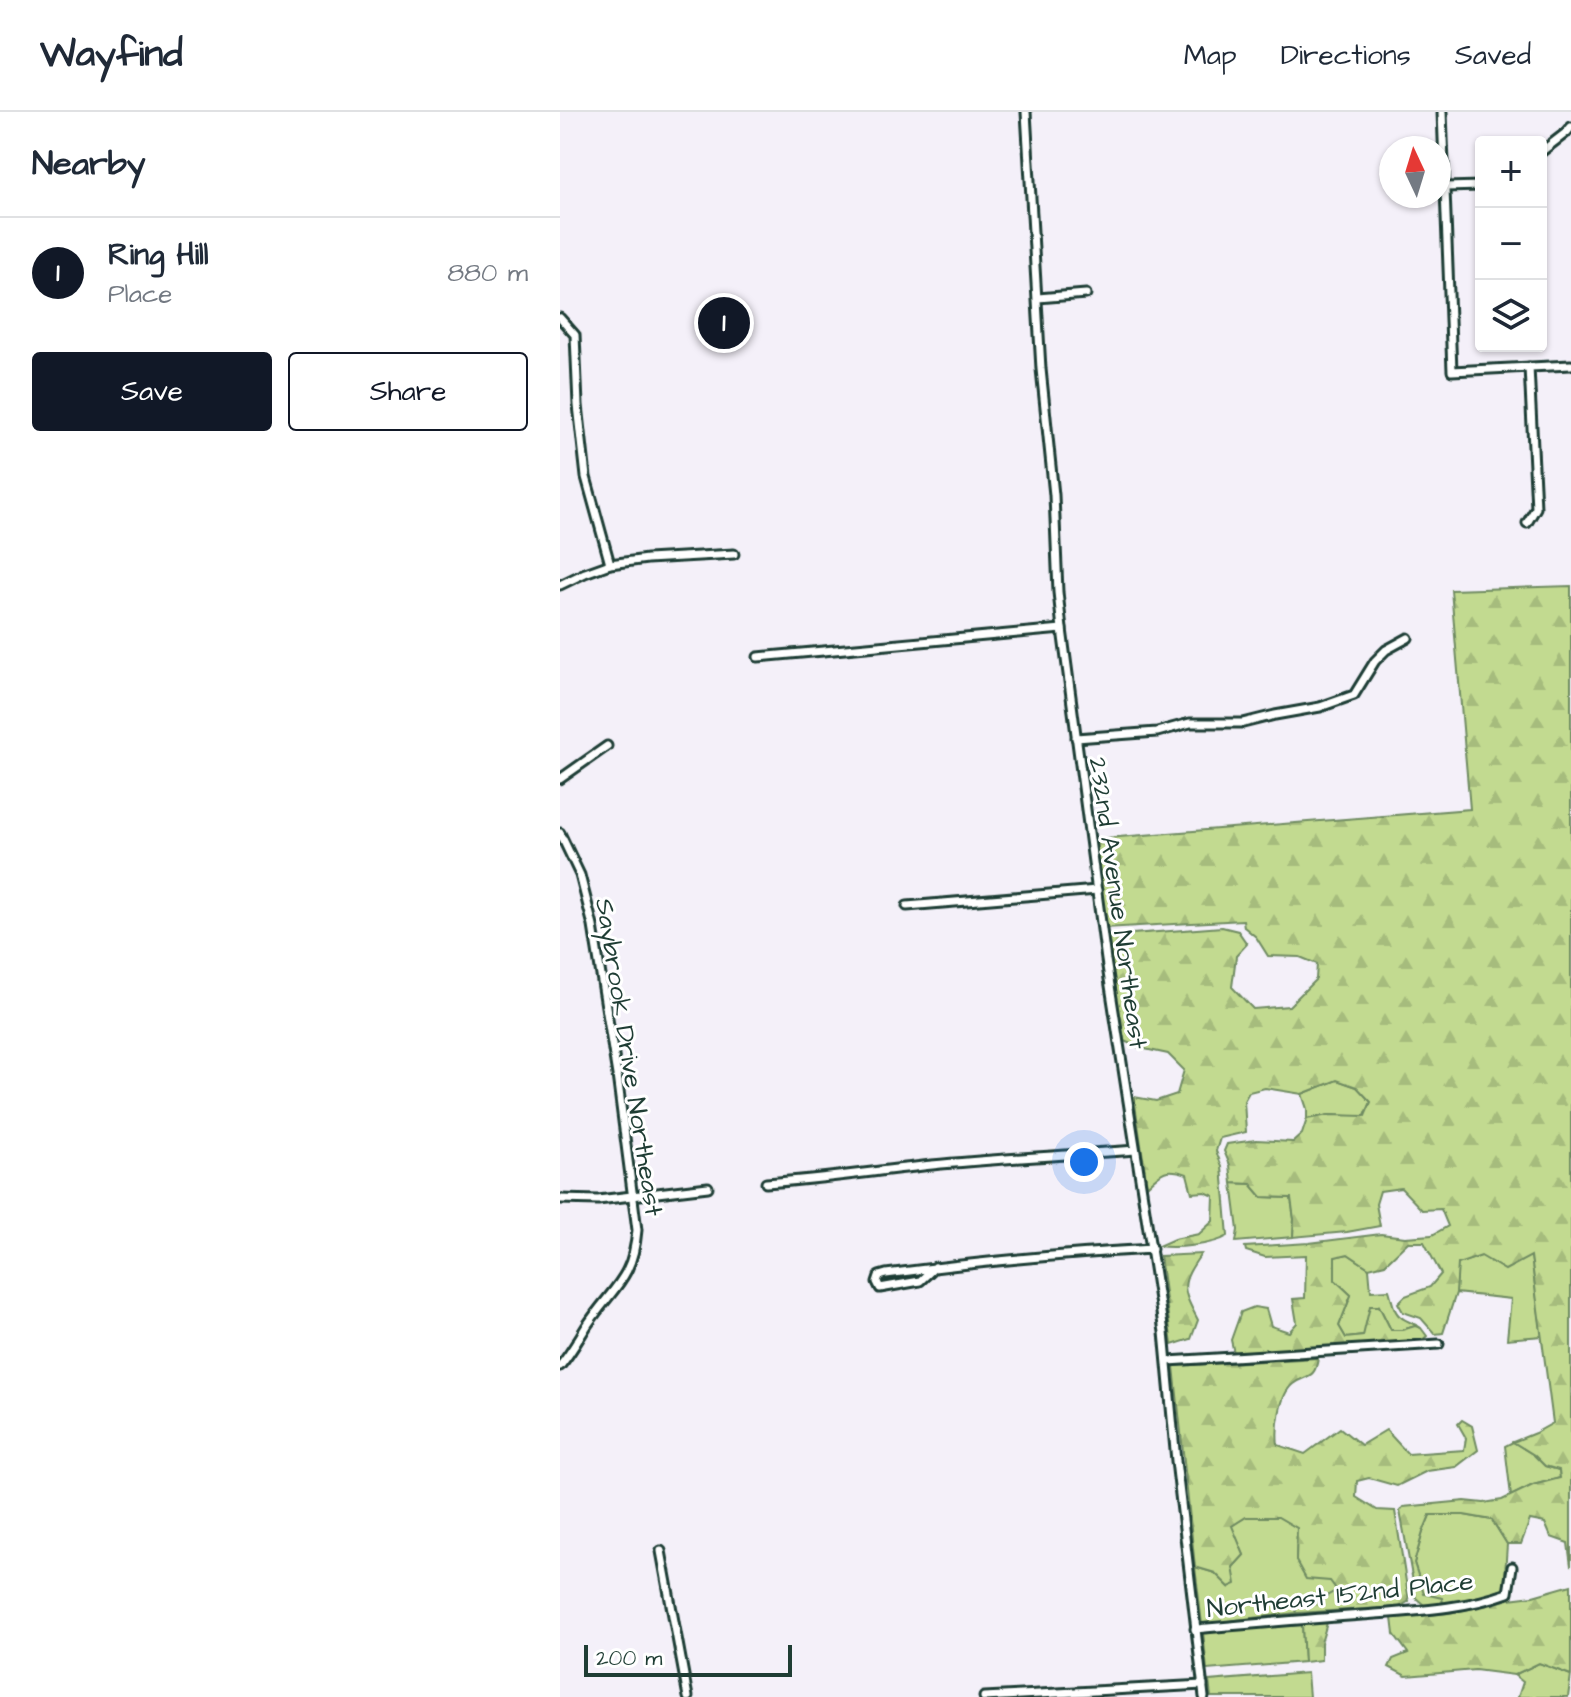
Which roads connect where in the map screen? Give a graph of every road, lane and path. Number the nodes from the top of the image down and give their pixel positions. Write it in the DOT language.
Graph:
graph roads {
  1 [pos="1026,112"];
  2 [pos="1442,112"];
  3 [pos="1570,132"];
  4 [pos="1443,136"];
  5 [pos="1547,148"];
  6 [pos="1475,186"];
  7 [pos="1451,187"];
  8 [pos="1446,208"];
  9 [pos="1086,294"];
  10 [pos="1038,298"];
  11 [pos="560,318"];
  12 [pos="1571,365"];
  13 [pos="1529,367"];
  14 [pos="1527,523"];
  15 [pos="734,554"];
  16 [pos="610,564"];
  17 [pos="560,585"];
  18 [pos="1062,629"];
  19 [pos="1408,638"];
  20 [pos="758,657"];
  21 [pos="1076,738"];
  22 [pos="607,746"];
  23 [pos="560,779"];
  24 [pos="560,833"];
  25 [pos="1104,859"];
  26 [pos="1093,861"];
  27 [pos="1097,890"];
  28 [pos="907,906"];
  29 [pos="1135,1150"];
  30 [pos="766,1183"];
  31 [pos="708,1187"];
  32 [pos="634,1196"];
  33 [pos="560,1199"];
  34 [pos="1152,1249"];
  35 [pos="935,1267"];
  36 [pos="1439,1344"];
  37 [pos="1168,1361"];
  38 [pos="560,1366"];
  39 [pos="661,1551"];
  40 [pos="1512,1567"];
  41 [pos="1195,1629"];
  42 [pos="1203,1685"];
  43 [pos="688,1697"];
  44 [pos="984,1697"];
  45 [pos="1204,1697"];
  1 -- 10 [label="street, 232nd Avenue Northeast"];
  2 -- 4 [label="street"];
  3 -- 5 [label="street"];
  6 -- 7 [label="street"];
  8 -- 13 [label="street"];
  9 -- 10 [label="street"];
  10 -- 18 [label="street, 232nd Avenue Northeast"];
  11 -- 16 [label="street"];
  12 -- 13 [label="street"];
  13 -- 14 [label="street"];
  15 -- 16 [label="street"];
  16 -- 17 [label="street"];
  18 -- 20 [label="street"];
  18 -- 21 [label="street, 232nd Avenue Northeast"];
  19 -- 21 [label="street"];
  21 -- 26 [label="street, 232nd Avenue Northeast"];
  22 -- 23 [label="street"];
  24 -- 32 [label="street, Saybrook Drive Northeast"];
  25 -- 26 [label="street"];
  26 -- 27 [label="street, 232nd Avenue Northeast"];
  27 -- 28 [label="street"];
  27 -- 29 [label="street, 232nd Avenue Northeast"];
  29 -- 30 [label="street"];
  29 -- 34 [label="street, 232nd Avenue Northeast"];
  31 -- 32 [label="street"];
  32 -- 33 [label="street"];
  32 -- 38 [label="street, Saybrook Drive Northeast"];
  34 -- 35 [label="street"];
  34 -- 37 [label="street, 232nd Avenue Northeast"];
  35 -- 35 [label="street"];
  36 -- 37 [label="street"];
  37 -- 41 [label="street, 232nd Avenue Northeast"];
  39 -- 43 [label="street"];
  40 -- 41 [label="street, Northeast 152nd Place"];
  41 -- 42 [label="street, 232nd Avenue Northeast"];
  42 -- 44 [label="street"];
  42 -- 45 [label="street, 232nd Avenue Northeast"];
}
